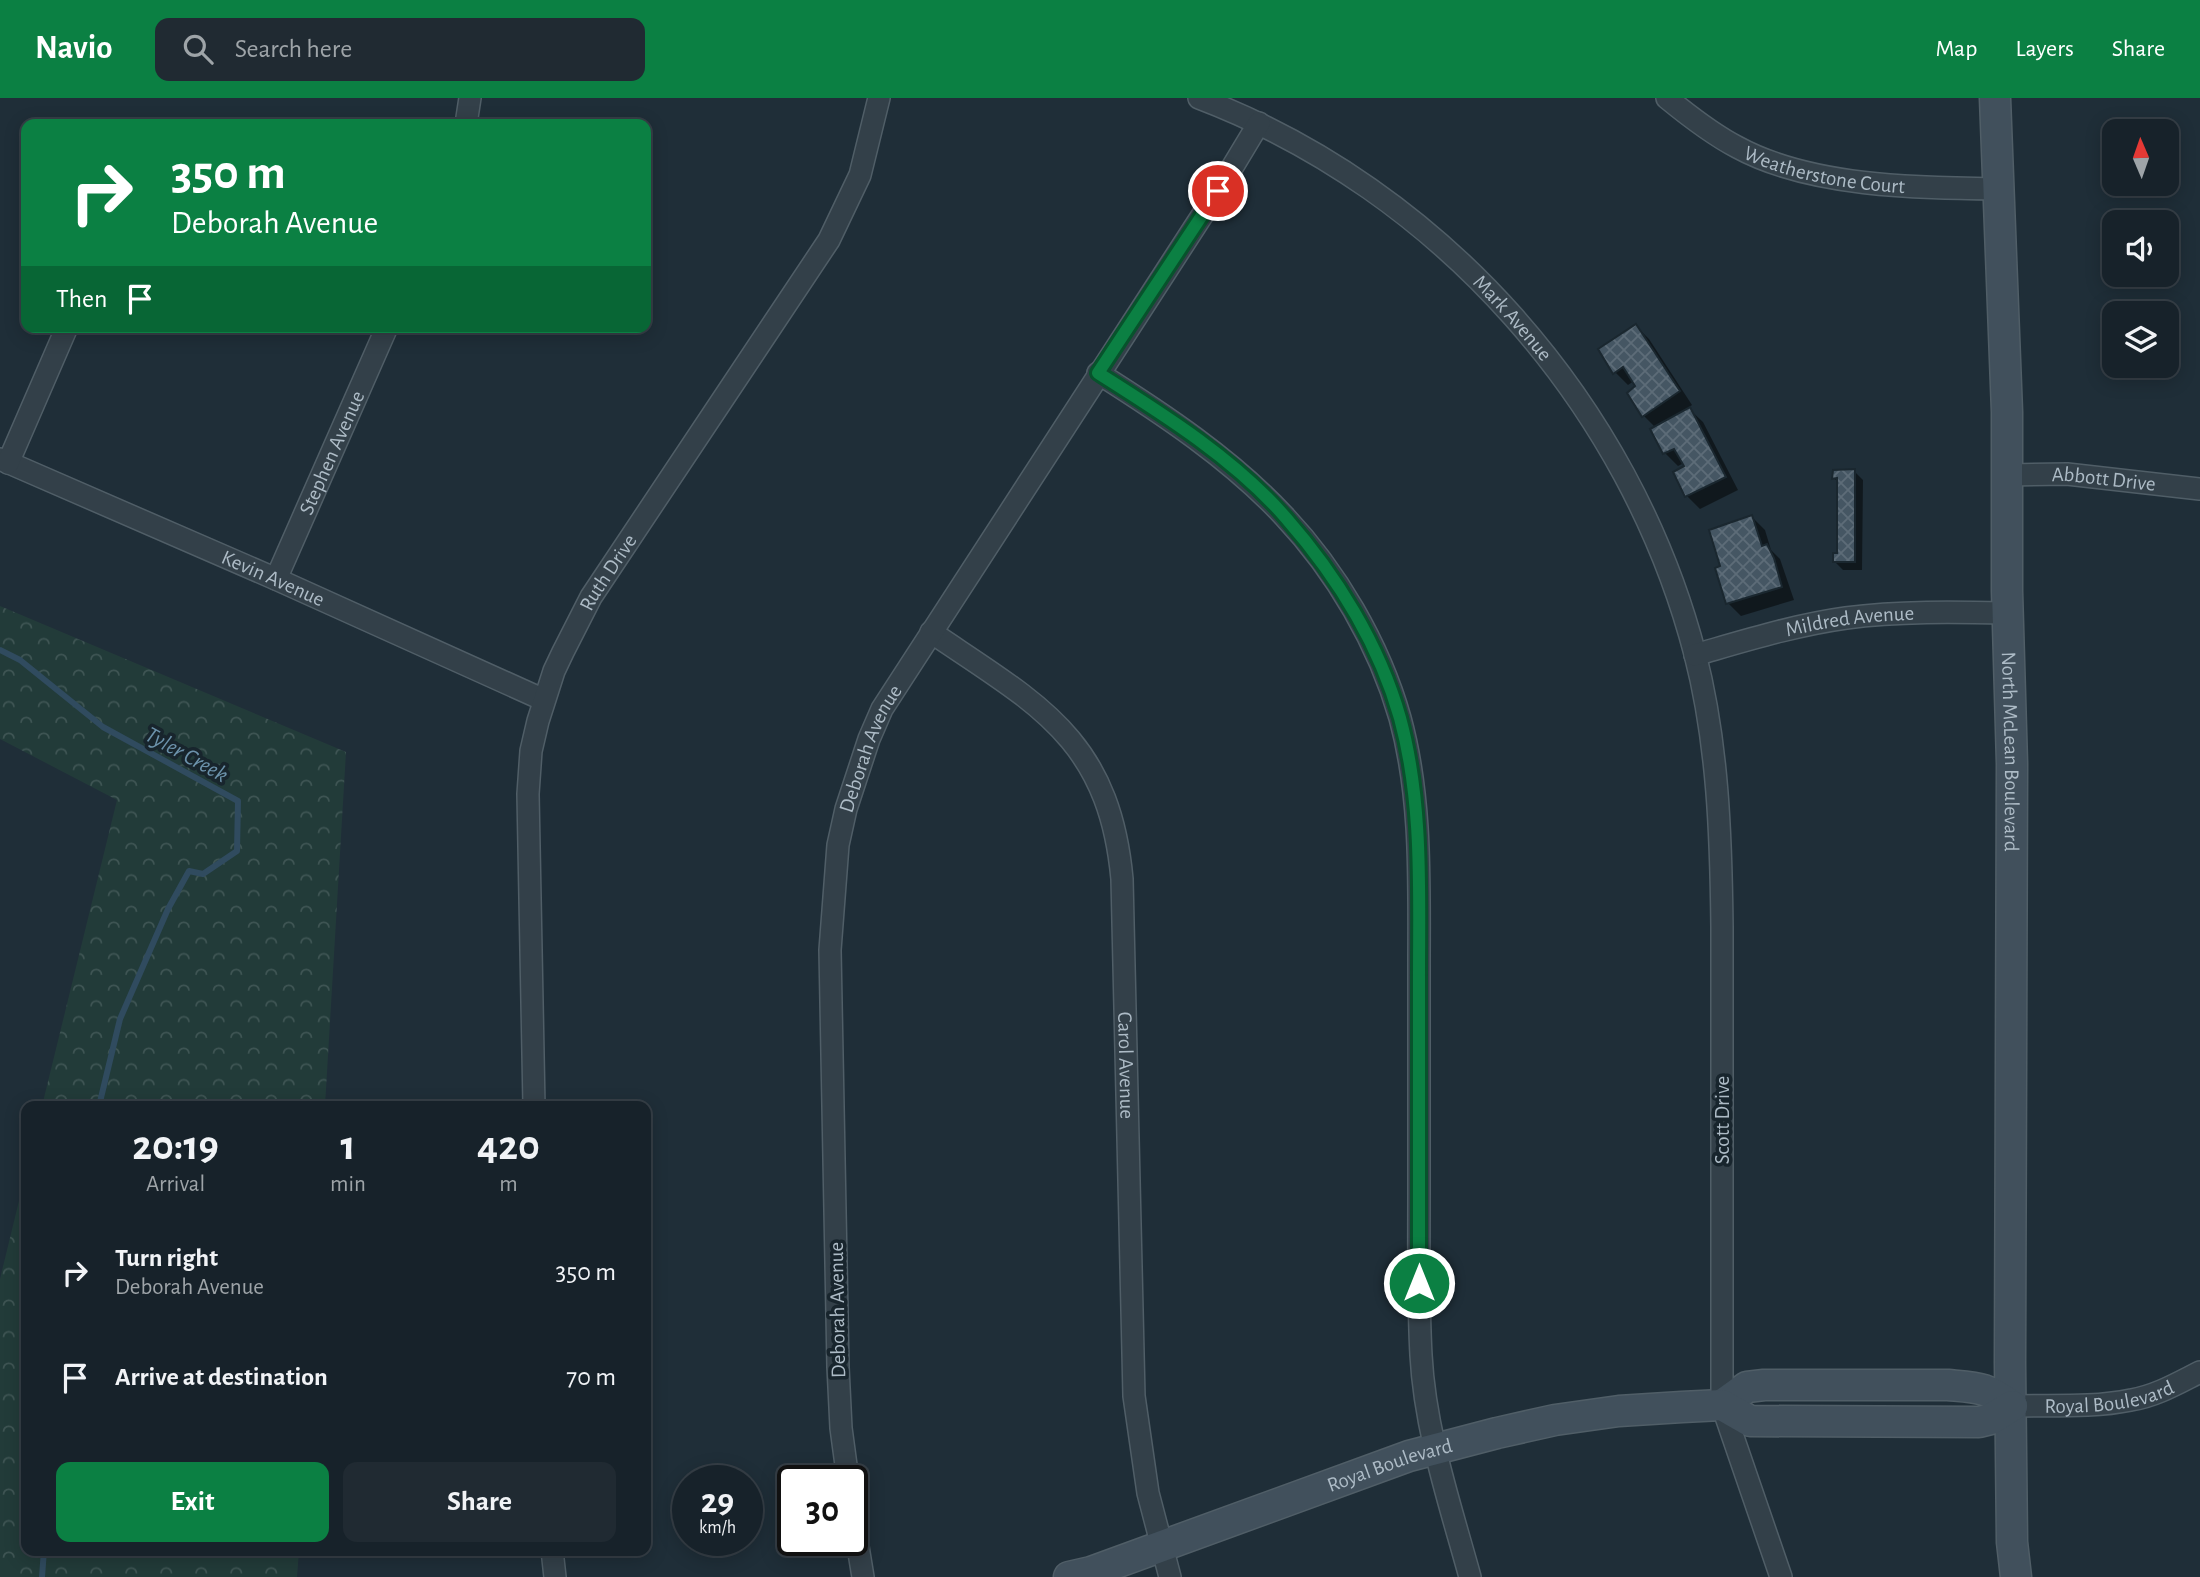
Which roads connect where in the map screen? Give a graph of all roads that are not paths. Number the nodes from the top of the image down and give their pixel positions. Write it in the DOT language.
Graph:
graph roads {
  1 [pos="470,98"];
  2 [pos="879,98"];
  3 [pos="1199,98"];
  4 [pos="1667,98"];
  5 [pos="1995,98"];
  6 [pos="467,119"];
  7 [pos="1259,123"];
  8 [pos="1999,189"];
  9 [pos="64,333"];
  10 [pos="384,333"];
  11 [pos="1098,373"];
  12 [pos="4,461"];
  13 [pos="2008,475"];
  14 [pos="2200,489"];
  15 [pos="276,579"];
  16 [pos="2007,613"];
  17 [pos="931,632"];
  18 [pos="1695,655"];
  19 [pos="544,700"];
  20 [pos="534,1101"];
  21 [pos="2200,1372"];
  22 [pos="1722,1405"];
  23 [pos="2012,1406"];
  24 [pos="1435,1448"];
  25 [pos="846,1465"];
  26 [pos="1161,1546"];
  27 [pos="553,1556"];
  28 [pos="860,1556"];
  29 [pos="555,1577"];
  30 [pos="863,1577"];
  31 [pos="1069,1577"];
  32 [pos="1170,1577"];
  33 [pos="1470,1577"];
  34 [pos="1780,1577"];
  35 [pos="2016,1577"];
  1 -- 6 [label="street"];
  2 -- 19 [label="street, Ruth Drive"];
  3 -- 7 [label="street, Mark Avenue"];
  4 -- 8 [label="street, Weatherstone Court"];
  5 -- 8 [label="main road, North McLean Boulevard"];
  7 -- 11 [label="street, Deborah Avenue"];
  7 -- 18 [label="street, Mark Avenue"];
  8 -- 13 [label="main road, North McLean Boulevard"];
  9 -- 12 [label="street"];
  10 -- 15 [label="street, Stephen Avenue"];
  11 -- 17 [label="street, Deborah Avenue"];
  11 -- 24 [label="street"];
  12 -- 15 [label="street, Kevin Avenue"];
  13 -- 14 [label="street, Abbott Drive"];
  13 -- 16 [label="main road, North McLean Boulevard"];
  15 -- 19 [label="street, Kevin Avenue"];
  16 -- 18 [label="street, Mildred Avenue"];
  16 -- 23 [label="main road, North McLean Boulevard"];
  17 -- 25 [label="street, Deborah Avenue"];
  17 -- 26 [label="street, Carol Avenue"];
  18 -- 22 [label="street, Scott Drive"];
  19 -- 20 [label="street, Ruth Drive"];
  21 -- 23 [label="street, Royal Boulevard"];
  22 -- 23 [label="main road, Royal Boulevard"];
  22 -- 24 [label="main road, Royal Boulevard"];
  22 -- 34 [label="street, Scott Drive"];
  23 -- 35 [label="main road, North McLean Boulevard"];
  24 -- 26 [label="main road, Royal Boulevard"];
  24 -- 33 [label="street"];
  26 -- 31 [label="main road, Royal Boulevard"];
  26 -- 32 [label="street, Carol Avenue"];
  27 -- 29 [label="street"];
  28 -- 30 [label="street"];
}
